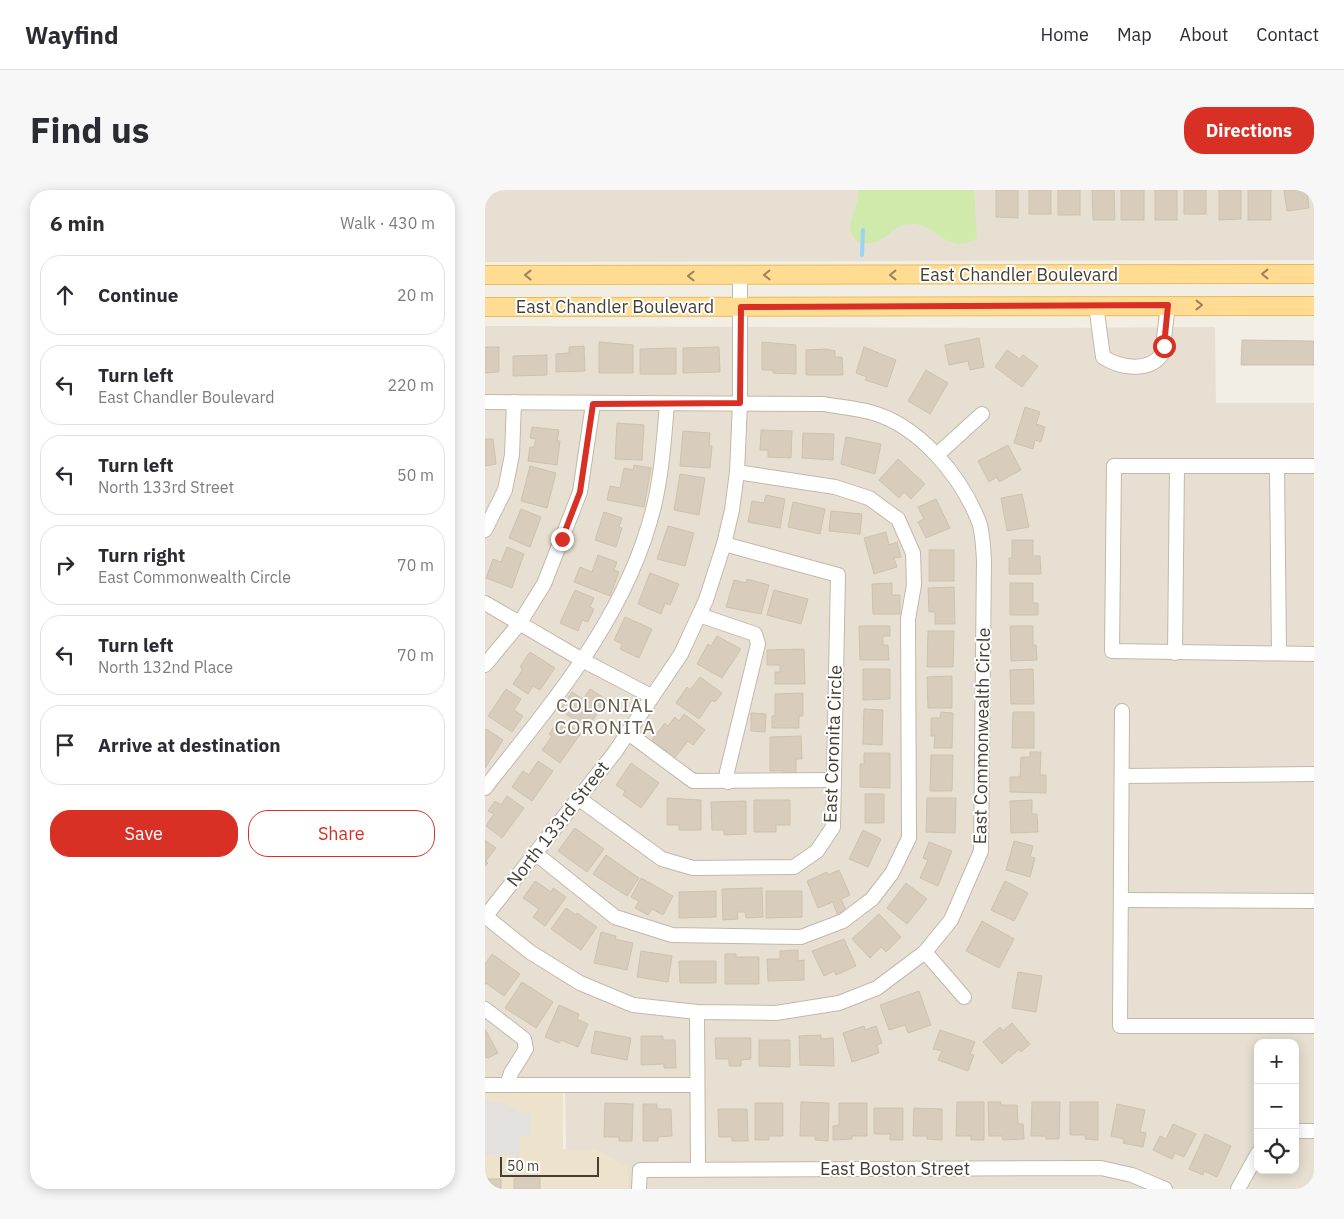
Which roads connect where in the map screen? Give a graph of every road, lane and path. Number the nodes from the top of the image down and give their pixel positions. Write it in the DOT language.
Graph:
graph roads {
  1 [pos="1314,274"];
  2 [pos="485,275"];
  3 [pos="740,276"];
  4 [pos="1168,305"];
  5 [pos="1096,306"];
  6 [pos="1314,306"];
  7 [pos="485,307"];
  8 [pos="741,307"];
  9 [pos="485,402"];
  10 [pos="514,402"];
  11 [pos="740,403"];
  12 [pos="593,404"];
  13 [pos="667,404"];
  14 [pos="982,414"];
  15 [pos="938,454"];
  16 [pos="1177,466"];
  17 [pos="1277,466"];
  18 [pos="1314,466"];
  19 [pos="737,472"];
  20 [pos="491,507"];
  21 [pos="485,530"];
  22 [pos="724,544"];
  23 [pos="485,604"];
  24 [pos="699,616"];
  25 [pos="519,624"];
  26 [pos="1175,653"];
  27 [pos="1279,653"];
  28 [pos="1314,654"];
  29 [pos="584,661"];
  30 [pos="485,665"];
  31 [pos="651,696"];
  32 [pos="1122,712"];
  33 [pos="627,732"];
  34 [pos="1314,774"];
  35 [pos="1123,776"];
  36 [pos="834,780"];
  37 [pos="728,782"];
  38 [pos="485,788"];
  39 [pos="578,798"];
  40 [pos="535,853"];
  41 [pos="1123,900"];
  42 [pos="1314,901"];
  43 [pos="485,917"];
  44 [pos="925,952"];
  45 [pos="964,997"];
  46 [pos="485,1009"];
  47 [pos="697,1012"];
  48 [pos="1314,1026"];
  49 [pos="485,1085"];
  50 [pos="507,1085"];
  51 [pos="697,1085"];
  52 [pos="1299,1131"];
  53 [pos="1314,1131"];
  54 [pos="1254,1160"];
  55 [pos="698,1169"];
  56 [pos="639,1189"];
  57 [pos="1165,1189"];
  58 [pos="1238,1189"];
  1 -- 3 [label="main road, East Chandler Boulevard, one-way"];
  3 -- 2 [label="main road, East Chandler Boulevard, one-way"];
  3 -- 8 [label="street, North 133rd Street"];
  4 -- 5 [label="main road, East Chandler Boulevard"];
  4 -- 5 [label="street"];
  4 -- 6 [label="main road, East Chandler Boulevard, one-way"];
  5 -- 8 [label="main road, East Chandler Boulevard"];
  7 -- 8 [label="main road, East Chandler Boulevard"];
  8 -- 11 [label="street, North 133rd Street"];
  9 -- 10 [label="street, East Commonwealth Circle"];
  10 -- 12 [label="street, East Commonwealth Circle"];
  10 -- 20 [label="street"];
  11 -- 13 [label="street, East Commonwealth Circle"];
  11 -- 15 [label="street, East Commonwealth Circle"];
  11 -- 19 [label="street, North 133rd Street"];
  12 -- 13 [label="street, East Commonwealth Circle"];
  12 -- 25 [label="street"];
  13 -- 29 [label="street"];
  14 -- 15 [label="street"];
  15 -- 44 [label="street, East Commonwealth Circle"];
  16 -- 17 [label="street"];
  16 -- 26 [label="street"];
  16 -- 26 [label="street"];
  17 -- 18 [label="street"];
  17 -- 27 [label="street"];
  19 -- 22 [label="street, North 133rd Street"];
  19 -- 40 [label="street"];
  20 -- 21 [label="street"];
  22 -- 24 [label="street, North 133rd Street"];
  22 -- 36 [label="street, East Coronita Circle"];
  23 -- 25 [label="street"];
  24 -- 31 [label="street, North 133rd Street"];
  24 -- 37 [label="street"];
  25 -- 29 [label="street"];
  25 -- 30 [label="street"];
  26 -- 27 [label="street"];
  27 -- 28 [label="street"];
  29 -- 31 [label="street"];
  29 -- 38 [label="street"];
  31 -- 33 [label="street, North 133rd Street"];
  32 -- 35 [label="street"];
  33 -- 37 [label="street"];
  33 -- 39 [label="street, North 133rd Street"];
  34 -- 35 [label="street"];
  35 -- 41 [label="street"];
  36 -- 37 [label="street"];
  36 -- 39 [label="street, East Coronita Circle"];
  39 -- 40 [label="street, North 133rd Street"];
  40 -- 43 [label="street, North 133rd Street"];
  41 -- 42 [label="street"];
  41 -- 48 [label="street"];
  43 -- 47 [label="street, East Commonwealth Circle"];
  44 -- 45 [label="street"];
  44 -- 47 [label="street, East Commonwealth Circle"];
  46 -- 50 [label="street"];
  47 -- 51 [label="street"];
  49 -- 50 [label="street"];
  50 -- 51 [label="street"];
  51 -- 55 [label="street"];
  52 -- 53 [label="street"];
  54 -- 58 [label="street"];
  55 -- 56 [label="street, East Boston Street"];
  55 -- 57 [label="street, East Boston Street"];
}
